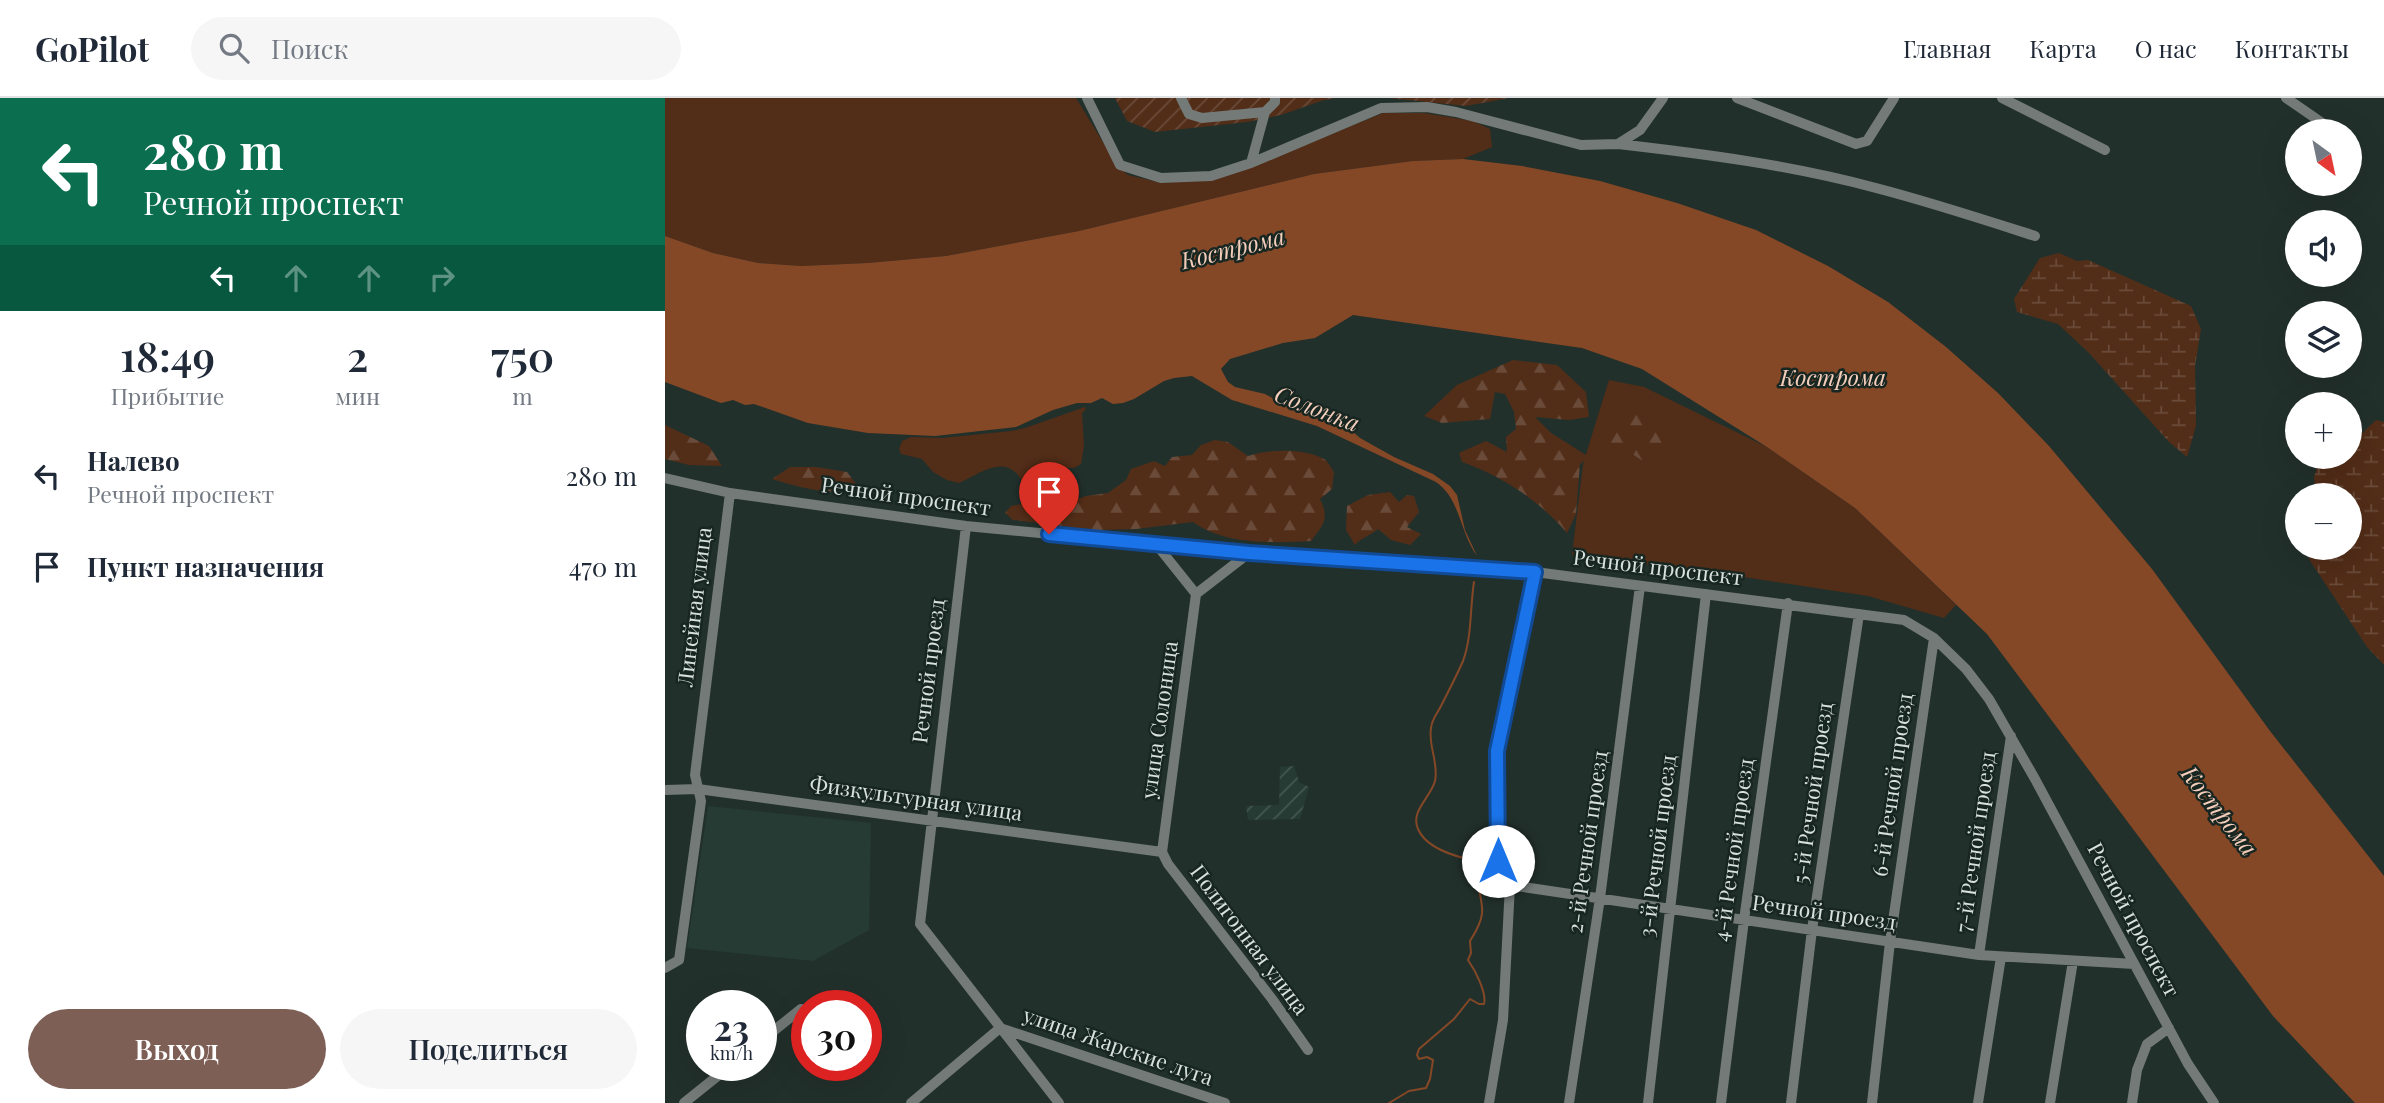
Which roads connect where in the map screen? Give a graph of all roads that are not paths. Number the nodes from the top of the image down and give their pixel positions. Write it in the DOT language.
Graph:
graph roads {
  1 [pos="1087,98"];
  2 [pos="1181,98"];
  3 [pos="1275,98"];
  4 [pos="1737,98"];
  5 [pos="1894,98"];
  6 [pos="2002,98"];
  7 [pos="2286,98"];
  8 [pos="1663,99"];
  9 [pos="1382,103"];
  10 [pos="1265,112"];
  11 [pos="2317,119"];
  12 [pos="1618,144"];
  13 [pos="2105,150"];
  14 [pos="1251,163"];
  15 [pos="2035,236"];
  16 [pos="665,478"];
  17 [pos="730,493"];
  18 [pos="966,526"];
  19 [pos="1156,544"];
  20 [pos="1249,553"];
  21 [pos="1535,572"];
  22 [pos="1640,586"];
  23 [pos="1196,594"];
  24 [pos="1706,594"];
  25 [pos="1788,603"];
  26 [pos="1859,614"];
  27 [pos="1934,639"];
  28 [pos="2011,735"];
  29 [pos="698,789"];
  30 [pos="665,790"];
  31 [pos="931,820"];
  32 [pos="1162,852"];
  33 [pos="1510,885"];
  34 [pos="1600,898"];
  35 [pos="1670,909"];
  36 [pos="1744,920"];
  37 [pos="1812,930"];
  38 [pos="1890,942"];
  39 [pos="1979,955"];
  40 [pos="2001,957"];
  41 [pos="2073,961"];
  42 [pos="2134,964"];
  43 [pos="665,968"];
  44 [pos="791,1017"];
  45 [pos="777,1028"];
  46 [pos="1000,1028"];
  47 [pos="2169,1028"];
  48 [pos="1308,1050"];
  49 [pos="711,1081"];
  50 [pos="684,1103"];
  51 [pos="911,1103"];
  52 [pos="1059,1103"];
  53 [pos="1225,1103"];
  54 [pos="1489,1103"];
  55 [pos="1569,1103"];
  56 [pos="1648,1103"];
  57 [pos="1721,1103"];
  58 [pos="1791,1103"];
  59 [pos="1872,1103"];
  60 [pos="1978,1103"];
  61 [pos="2050,1103"];
  62 [pos="2131,1103"];
  63 [pos="2214,1103"];
  1 -- 14 [label="street"];
  2 -- 10 [label="street"];
  3 -- 10 [label="street"];
  4 -- 5 [label="street"];
  6 -- 13 [label="street"];
  7 -- 11 [label="street"];
  8 -- 12 [label="street"];
  9 -- 12 [label="street"];
  9 -- 14 [label="street"];
  10 -- 14 [label="street"];
  12 -- 15 [label="street"];
  16 -- 17 [label="street, Речной проспект"];
  17 -- 18 [label="street, Речной проспект"];
  17 -- 29 [label="street, Линейная улица"];
  18 -- 19 [label="street, Речной проспект"];
  18 -- 31 [label="street, Речной проезд"];
  19 -- 20 [label="street, Речной проспект"];
  19 -- 23 [label="street"];
  20 -- 21 [label="street, Речной проспект"];
  20 -- 23 [label="street"];
  21 -- 22 [label="street, Речной проспект"];
  21 -- 33 [label="street"];
  22 -- 24 [label="street, Речной проспект"];
  22 -- 34 [label="street, 2-й Речной проезд"];
  23 -- 32 [label="street, улица Солоница"];
  24 -- 25 [label="street, Речной проспект"];
  24 -- 35 [label="street, 3-й Речной проезд"];
  25 -- 26 [label="street, Речной проспект"];
  25 -- 36 [label="street, 4-й Речной проезд"];
  26 -- 27 [label="street, Речной проспект"];
  26 -- 37 [label="street, 5-й Речной проезд"];
  27 -- 28 [label="street, Речной проспект"];
  27 -- 38 [label="street, 6-й Речной проезд"];
  28 -- 39 [label="street, 7-й Речной проезд"];
  28 -- 42 [label="street, Речной проспект"];
  29 -- 30 [label="street, Физкультурная улица"];
  29 -- 31 [label="street, Физкультурная улица"];
  29 -- 43 [label="street, Линейная улица"];
  31 -- 32 [label="street, Физкультурная улица"];
  31 -- 46 [label="street, Речной проезд"];
  32 -- 48 [label="street, Полигонная улица"];
  33 -- 34 [label="street, Речной проезд"];
  33 -- 54 [label="street"];
  34 -- 35 [label="street, Речной проезд"];
  34 -- 55 [label="street, 2-й Речной проезд"];
  35 -- 36 [label="street, Речной проезд"];
  35 -- 56 [label="street, 3-й Речной проезд"];
  36 -- 37 [label="street, Речной проезд"];
  36 -- 57 [label="street, 4-й Речной проезд"];
  37 -- 38 [label="street, Речной проезд"];
  37 -- 58 [label="street, 5-й Речной проезд"];
  38 -- 39 [label="street, Речной проезд"];
  38 -- 59 [label="street, 6-й Речной проезд"];
  39 -- 40 [label="street, Речной проезд"];
  40 -- 41 [label="street, Речной проезд"];
  40 -- 60 [label="street"];
  41 -- 42 [label="street, Речной проезд"];
  41 -- 61 [label="street"];
  42 -- 47 [label="street, Речной проспект"];
  44 -- 45 [label="street"];
  46 -- 51 [label="street"];
  46 -- 52 [label="street"];
  46 -- 53 [label="street, улица Жарские луга"];
  47 -- 62 [label="street"];
  47 -- 63 [label="street, Речной проспект"];
  49 -- 50 [label="street"];
}
